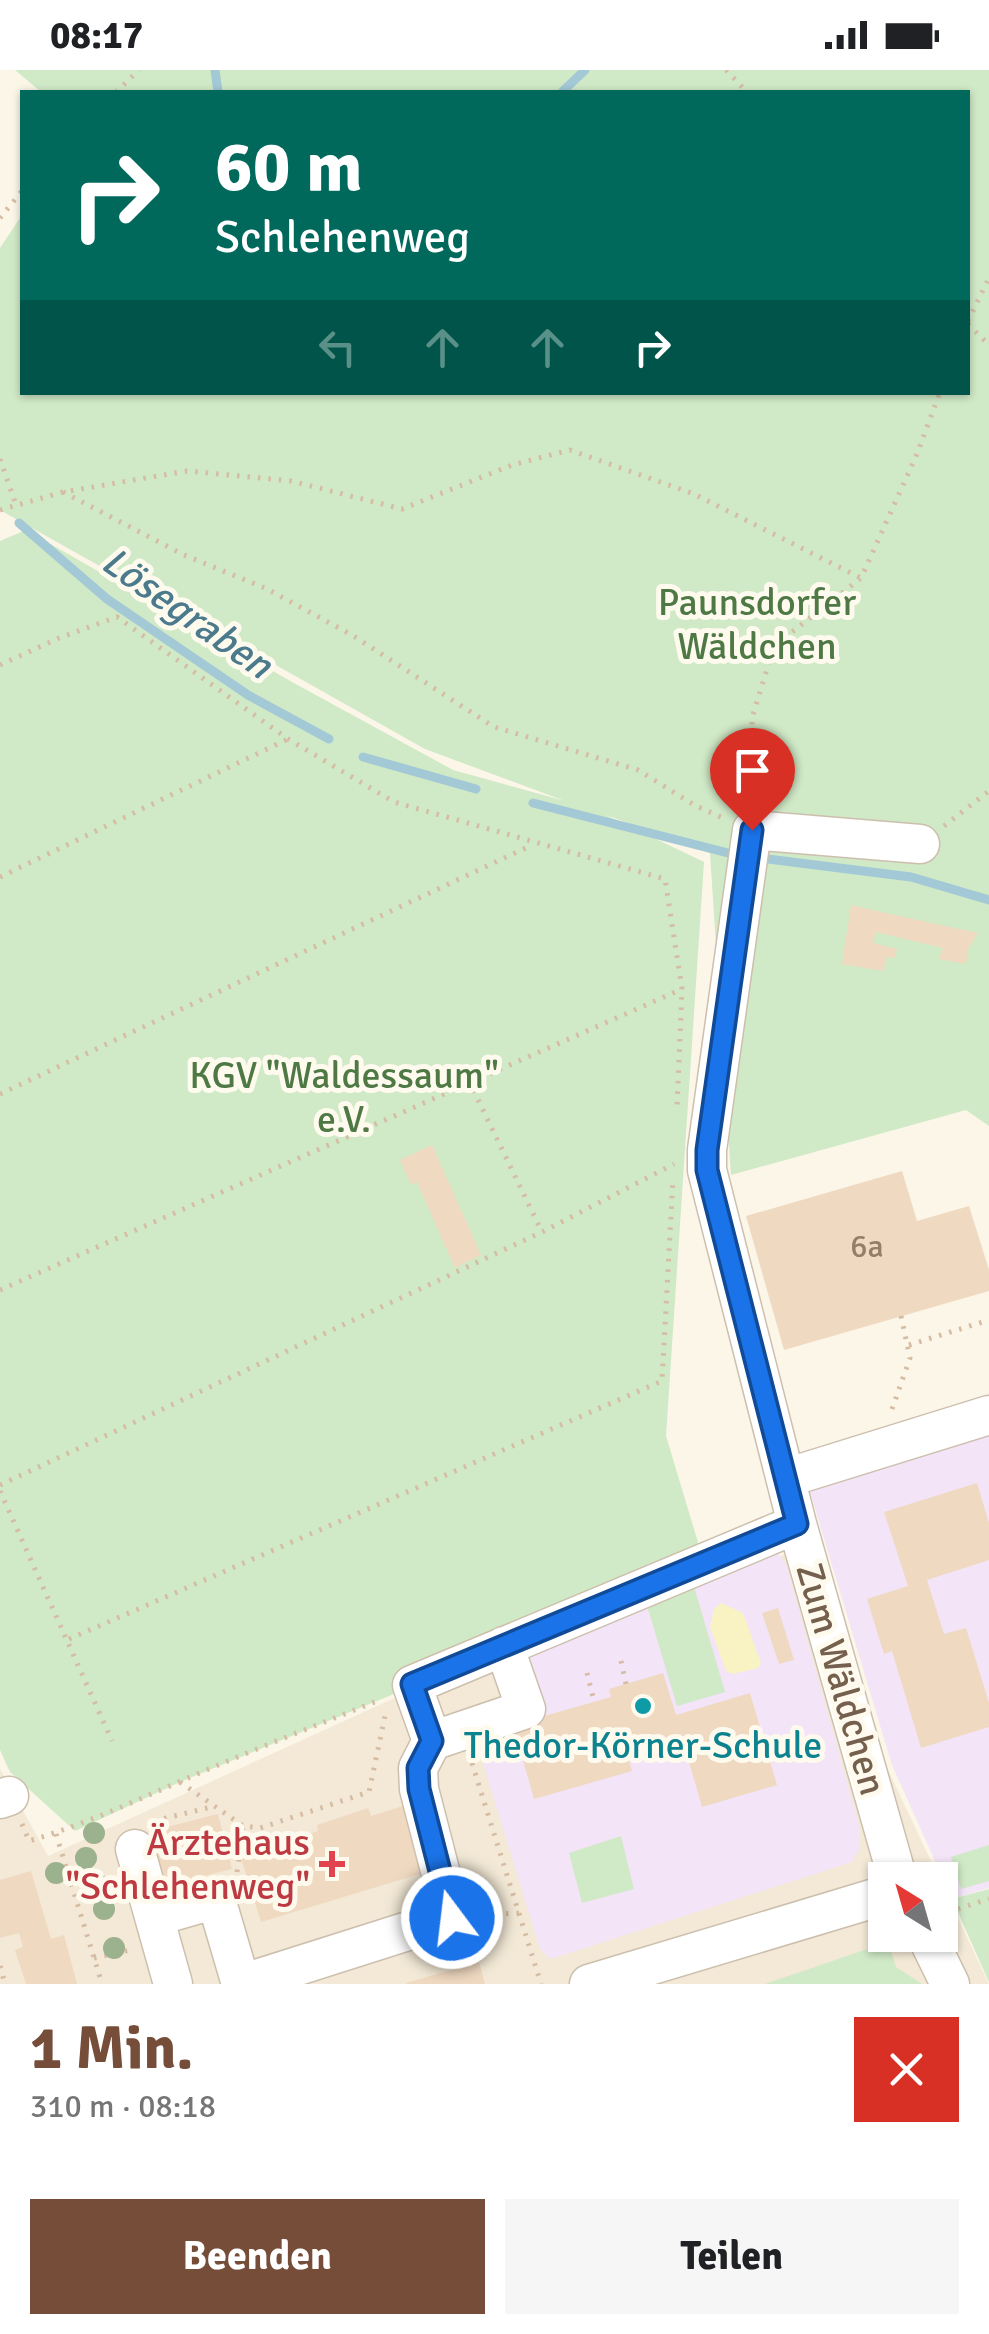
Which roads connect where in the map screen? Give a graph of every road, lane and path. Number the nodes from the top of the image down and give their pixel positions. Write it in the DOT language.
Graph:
graph roads {
  1 [pos="139,70"];
  2 [pos="726,70"];
  3 [pos="118,90"];
  4 [pos="745,90"];
  5 [pos="20,193"];
  6 [pos="0,218"];
  7 [pos="989,278"];
  8 [pos="970,318"];
  9 [pos="970,324"];
  10 [pos="989,345"];
  11 [pos="939,395"];
  12 [pos="0,459"];
  13 [pos="63,492"];
  14 [pos="16,505"];
  15 [pos="0,510"];
  16 [pos="861,578"];
  17 [pos="0,665"];
  18 [pos="288,739"];
  19 [pos="989,791"];
  20 [pos="752,830"];
  21 [pos="534,844"];
  22 [pos="920,844"];
  23 [pos="0,877"];
  24 [pos="682,989"];
  25 [pos="470,1081"];
  26 [pos="0,1094"];
  27 [pos="676,1125"];
  28 [pos="542,1232"];
  29 [pos="0,1290"];
  30 [pos="901,1316"];
  31 [pos="989,1320"];
  32 [pos="909,1345"];
  33 [pos="989,1415"];
  34 [pos="878,1449"];
  35 [pos="786,1478"];
  36 [pos="0,1488"];
  37 [pos="797,1524"];
  38 [pos="69,1640"];
  39 [pos="504,1646"];
  40 [pos="621,1662"];
  41 [pos="587,1672"];
  42 [pos="626,1684"];
  43 [pos="594,1702"];
  44 [pos="112,1741"];
  45 [pos="450,1745"];
  46 [pos="180,1782"];
  47 [pos="215,1806"];
  48 [pos="243,1826"];
  49 [pos="56,1833"];
  50 [pos="143,1835"];
  51 [pos="30,1840"];
  52 [pos="893,1862"];
  53 [pos="989,1899"];
  54 [pos="216,1900"];
  55 [pos="868,1900"];
  56 [pos="958,1909"];
  57 [pos="154,1917"];
  58 [pos="934,1952"];
  59 [pos="0,1966"];
  60 [pos="5,1984"];
  61 [pos="102,1984"];
  62 [pos="173,1984"];
  63 [pos="541,1984"];
  64 [pos="589,1984"];
  65 [pos="950,1984"];
  1 -- 3 [label="path"];
  2 -- 4 [label="path"];
  5 -- 6 [label="path"];
  7 -- 8 [label="path"];
  9 -- 10 [label="path"];
  11 -- 16 [label="path"];
  12 -- 14 [label="path"];
  13 -- 14 [label="path"];
  13 -- 16 [label="path"];
  13 -- 20 [label="path"];
  14 -- 15 [label="path"];
  16 -- 20 [label="path"];
  17 -- 18 [label="path"];
  18 -- 21 [label="path"];
  18 -- 23 [label="path"];
  19 -- 22 [label="path"];
  20 -- 22 [label="street"];
  20 -- 35 [label="street, Zum Wäldchen"];
  21 -- 24 [label="path"];
  21 -- 26 [label="path"];
  24 -- 25 [label="path"];
  24 -- 27 [label="path"];
  25 -- 28 [label="path"];
  25 -- 29 [label="path"];
  28 -- 36 [label="path"];
  28 -- 38 [label="path"];
  30 -- 32 [label="path"];
  31 -- 32 [label="path"];
  32 -- 34 [label="path"];
  33 -- 34 [label="street"];
  34 -- 35 [label="street"];
  35 -- 37 [label="street, Zum Wäldchen"];
  36 -- 38 [label="path"];
  37 -- 39 [label="street"];
  37 -- 52 [label="street, Zum Wäldchen"];
  38 -- 44 [label="path"];
  39 -- 45 [label="street"];
  39 -- 45 [label="street"];
  40 -- 42 [label="path"];
  41 -- 43 [label="path"];
  45 -- 54 [label="street"];
  45 -- 63 [label="path"];
  46 -- 47 [label="path"];
  46 -- 48 [label="path"];
  46 -- 49 [label="path"];
  47 -- 48 [label="path"];
  47 -- 50 [label="path"];
  48 -- 54 [label="path"];
  49 -- 51 [label="path"];
  49 -- 61 [label="path"];
  50 -- 57 [label="street"];
  53 -- 56 [label="path"];
  54 -- 57 [label="street"];
  55 -- 64 [label="street"];
  57 -- 62 [label="street"];
  58 -- 65 [label="street"];
  59 -- 60 [label="path"];
}
